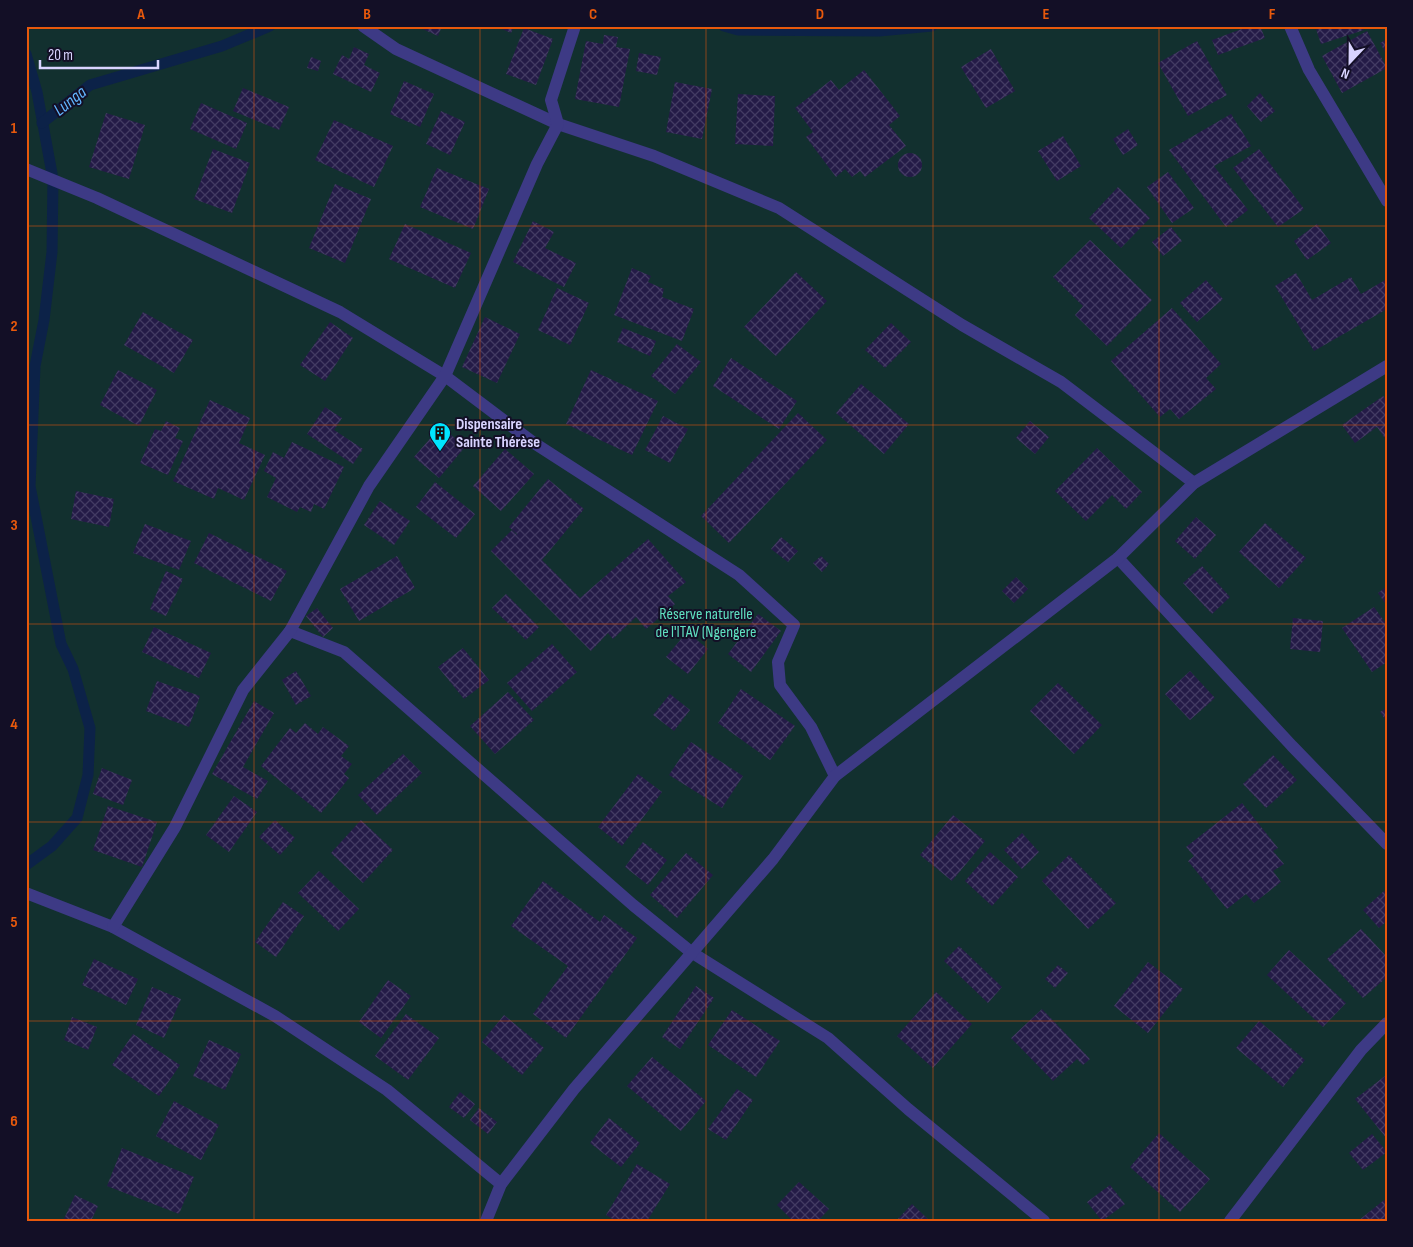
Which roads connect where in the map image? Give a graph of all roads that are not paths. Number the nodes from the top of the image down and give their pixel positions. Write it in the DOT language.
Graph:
graph roads {
  1 [pos="363,26"];
  2 [pos="575,26"];
  3 [pos="1290,26"];
  4 [pos="558,124"];
  5 [pos="26,169"];
  6 [pos="1387,201"];
  7 [pos="1387,366"];
  8 [pos="445,376"];
  9 [pos="1194,483"];
  10 [pos="1118,558"];
  11 [pos="290,631"];
  12 [pos="836,776"];
  13 [pos="1387,844"];
  14 [pos="26,893"];
  15 [pos="113,927"];
  16 [pos="691,952"];
  17 [pos="1387,1024"];
  18 [pos="502,1184"];
  19 [pos="486,1221"];
  20 [pos="1044,1221"];
  21 [pos="1230,1221"];
  1 -- 4 [label="street"];
  2 -- 4 [label="street"];
  3 -- 6 [label="street"];
  4 -- 8 [label="street"];
  4 -- 9 [label="street"];
  5 -- 8 [label="street"];
  7 -- 9 [label="street"];
  8 -- 11 [label="street"];
  8 -- 12 [label="street"];
  9 -- 10 [label="street"];
  10 -- 12 [label="street"];
  10 -- 13 [label="street"];
  11 -- 15 [label="street"];
  11 -- 16 [label="street"];
  12 -- 16 [label="street"];
  14 -- 15 [label="street"];
  15 -- 18 [label="street"];
  16 -- 18 [label="street"];
  16 -- 20 [label="street"];
  17 -- 21 [label="street"];
  18 -- 19 [label="street"];
}
